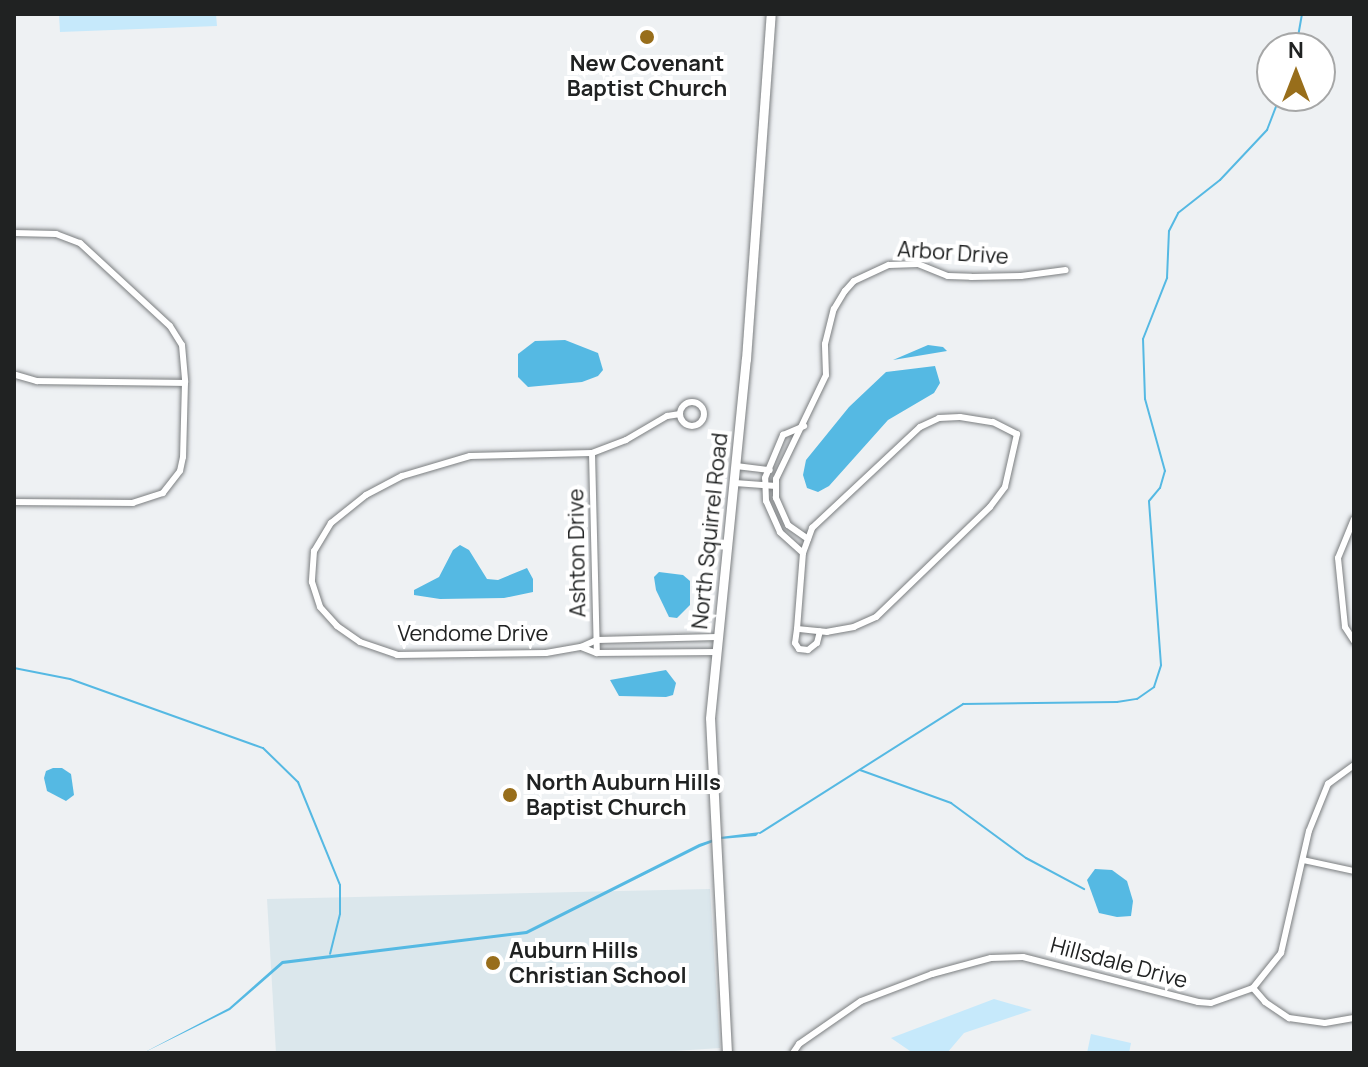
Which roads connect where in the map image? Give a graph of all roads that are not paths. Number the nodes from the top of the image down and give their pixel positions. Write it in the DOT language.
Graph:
graph roads {
  1 [pos="771,14"];
  2 [pos="14,233"];
  3 [pos="1066,270"];
  4 [pos="16,375"];
  5 [pos="185,383"];
  6 [pos="680,414"];
  7 [pos="804,426"];
  8 [pos="592,453"];
  9 [pos="736,466"];
  10 [pos="767,470"];
  11 [pos="777,471"];
  12 [pos="735,483"];
  13 [pos="765,486"];
  14 [pos="776,486"];
  15 [pos="14,502"];
  16 [pos="1354,519"];
  17 [pos="808,539"];
  18 [pos="803,553"];
  19 [pos="797,629"];
  20 [pos="820,631"];
  21 [pos="717,637"];
  22 [pos="654,638"];
  23 [pos="597,640"];
  24 [pos="1354,641"];
  25 [pos="581,647"];
  26 [pos="654,652"];
  27 [pos="715,652"];
  28 [pos="597,653"];
  29 [pos="1354,765"];
  30 [pos="1303,860"];
  31 [pos="1354,871"];
  32 [pos="1253,988"];
  33 [pos="1354,1018"];
  34 [pos="727,1053"];
  35 [pos="793,1053"];
  1 -- 9 [label="street, North Squirrel Road"];
  2 -- 5 [label="street"];
  3 -- 7 [label="street, Arbor Drive"];
  4 -- 5 [label="street"];
  5 -- 15 [label="street"];
  6 -- 6 [label="street, Vendome Drive"];
  6 -- 8 [label="street, Vendome Drive"];
  7 -- 10 [label="street, Arbor Drive"];
  7 -- 11 [label="street, Arbor Drive"];
  8 -- 23 [label="street, Ashton Drive"];
  8 -- 25 [label="street, Vendome Drive"];
  9 -- 10 [label="street"];
  9 -- 12 [label="street, North Squirrel Road"];
  10 -- 11 [label="street"];
  10 -- 13 [label="street, Arbor Drive"];
  11 -- 14 [label="street, Arbor Drive"];
  12 -- 13 [label="street"];
  12 -- 21 [label="street, North Squirrel Road"];
  13 -- 14 [label="street"];
  13 -- 18 [label="street, Arbor Drive"];
  14 -- 17 [label="street, Arbor Drive"];
  16 -- 24 [label="street"];
  17 -- 18 [label="street"];
  17 -- 20 [label="street"];
  18 -- 19 [label="street"];
  19 -- 20 [label="street"];
  19 -- 20 [label="street"];
  21 -- 22 [label="street, Vendome Drive"];
  21 -- 27 [label="street, North Squirrel Road"];
  22 -- 23 [label="street, Vendome Drive"];
  22 -- 26 [label="street"];
  23 -- 25 [label="street, Vendome Drive"];
  23 -- 28 [label="street, Ashton Drive"];
  25 -- 28 [label="street, Vendome Drive"];
  26 -- 27 [label="street, Vendome Drive"];
  26 -- 28 [label="street, Vendome Drive"];
  27 -- 34 [label="street, North Squirrel Road"];
  29 -- 30 [label="street"];
  30 -- 31 [label="street"];
  30 -- 32 [label="street"];
  32 -- 33 [label="street"];
  32 -- 35 [label="street, Hillsdale Drive"];
}
